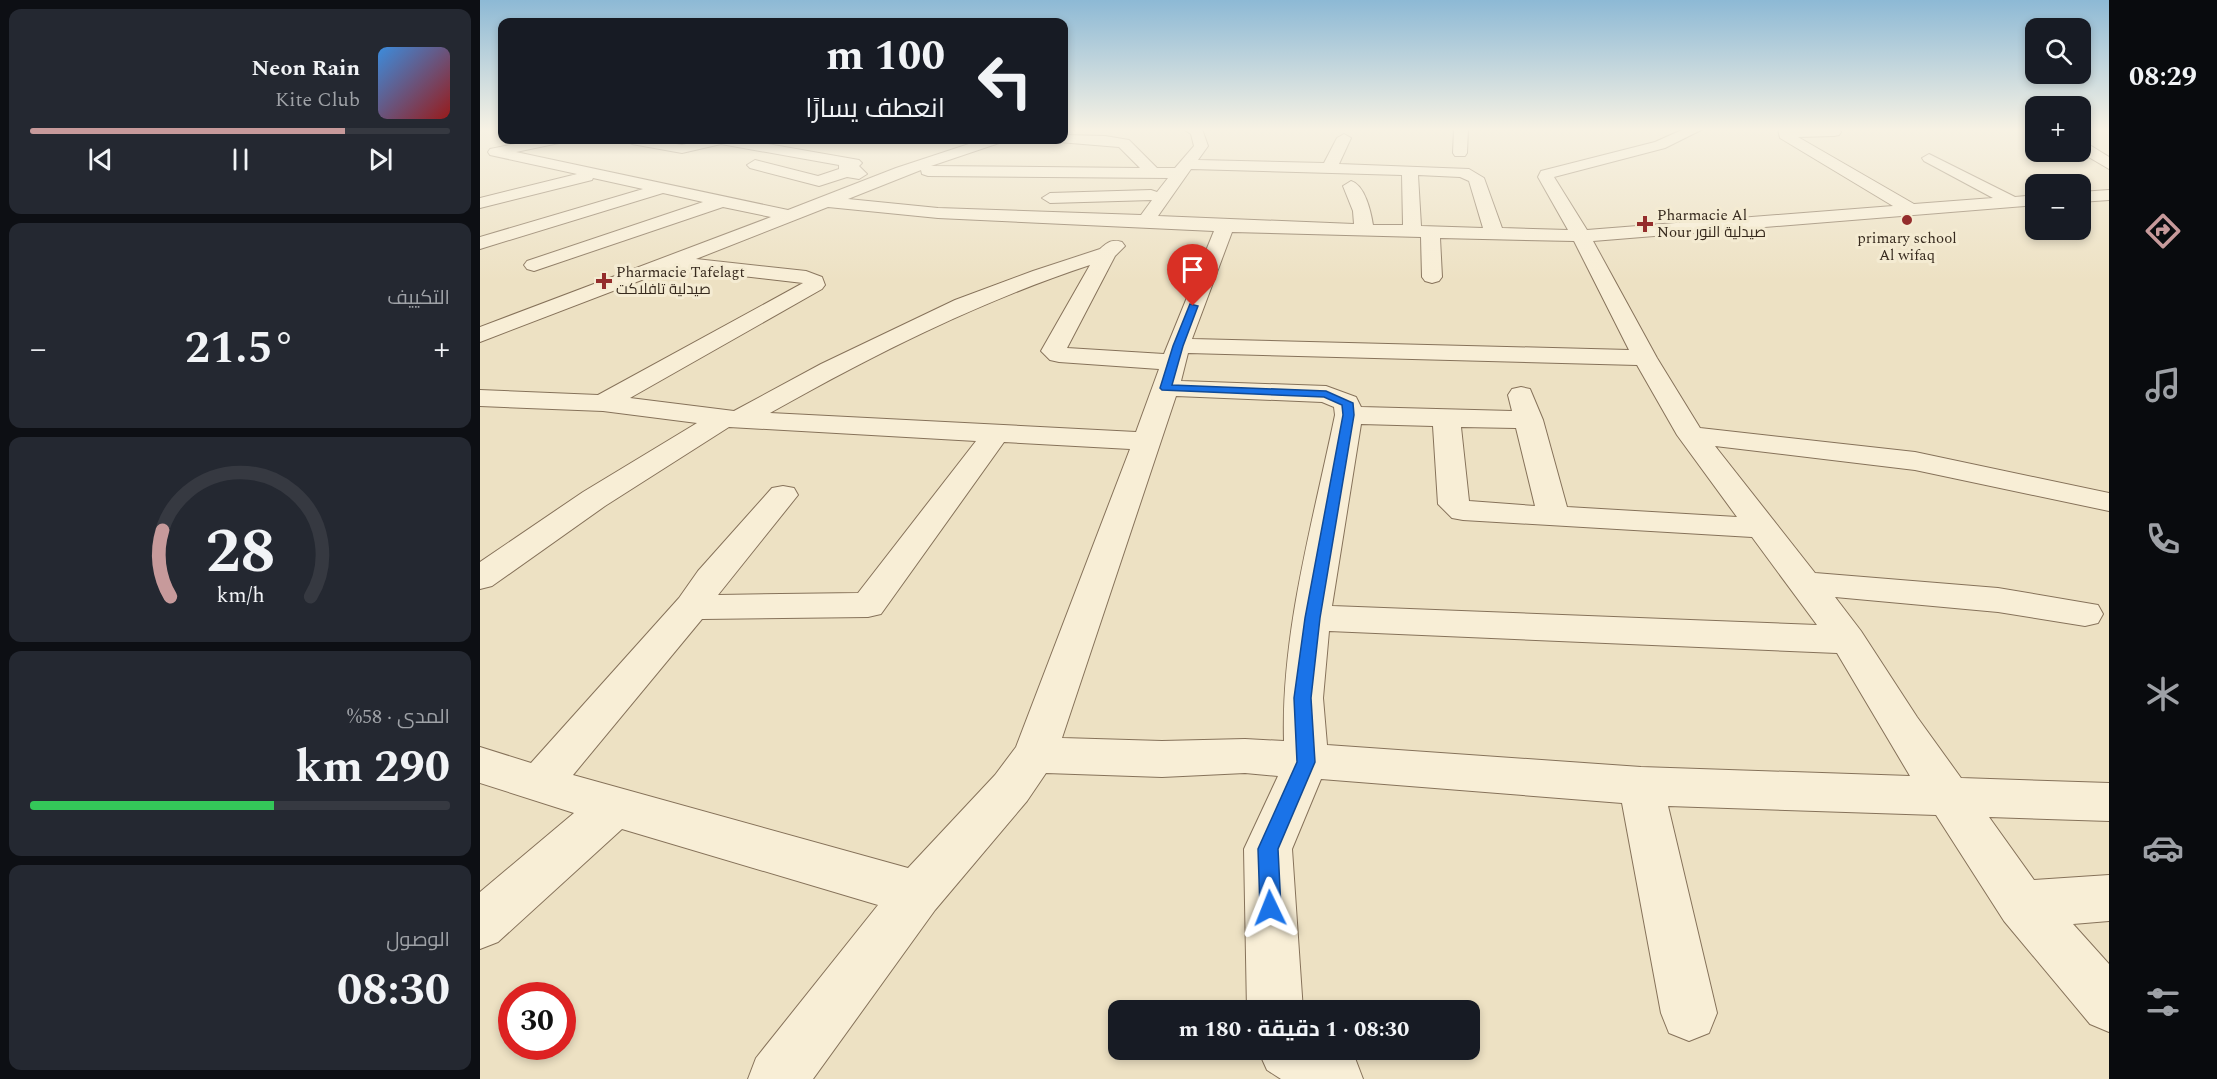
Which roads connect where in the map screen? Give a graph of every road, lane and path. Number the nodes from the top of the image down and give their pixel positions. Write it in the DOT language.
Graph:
graph roads {
  1 [pos="576,179"];
  2 [pos="624,179"];
  3 [pos="880,179"];
  4 [pos="1176,179"];
  5 [pos="1412,179"];
  6 [pos="1475,179"];
  7 [pos="1547,179"];
  8 [pos="1860,179"];
  9 [pos="1976,179"];
  10 [pos="628,180"];
  11 [pos="1351,186"];
  12 [pos="664,188"];
  13 [pos="1165,195"];
  14 [pos="2109,195"];
  15 [pos="2091,196"];
  16 [pos="982,198"];
  17 [pos="1034,198"];
  18 [pos="723,201"];
  19 [pos="2024,201"];
  20 [pos="480,202"];
  21 [pos="826,202"];
  22 [pos="1913,211"];
  23 [pos="946,214"];
  24 [pos="790,216"];
  25 [pos="480,219"];
  26 [pos="1146,221"];
  27 [pos="1225,226"];
  28 [pos="1364,230"];
  29 [pos="1421,231"];
  30 [pos="1494,235"];
  31 [pos="1581,236"];
  32 [pos="480,243"];
  33 [pos="1107,253"];
  34 [pos="670,263"];
  35 [pos="534,265"];
  36 [pos="1432,277"];
  37 [pos="480,335"];
  38 [pos="1645,358"];
  39 [pos="1172,365"];
  40 [pos="480,398"];
  41 [pos="603,403"];
  42 [pos="1349,415"];
  43 [pos="1446,418"];
  44 [pos="731,419"];
  45 [pos="997,432"];
  46 [pos="1691,435"];
  47 [pos="1146,441"];
  48 [pos="783,495"];
  49 [pos="2109,502"];
  50 [pos="1554,516"];
  51 [pos="1761,528"];
  52 [pos="480,578"];
  53 [pos="1803,583"];
  54 [pos="692,607"];
  55 [pos="2085,614"];
  56 [pos="1312,618"];
  57 [pos="1848,640"];
  58 [pos="1035,755"];
  59 [pos="1306,762"];
  60 [pos="480,765"];
  61 [pos="539,784"];
  62 [pos="1641,786"];
  63 [pos="1947,797"];
  64 [pos="2109,802"];
  65 [pos="614,807"];
  66 [pos="917,894"];
  67 [pos="2109,898"];
  68 [pos="2022,904"];
  69 [pos="480,925"];
  70 [pos="1275,1000"];
  71 [pos="2109,1005"];
  72 [pos="1689,1013"];
  73 [pos="1303,1060"];
  74 [pos="777,1079"];
  75 [pos="1334,1079"];
  1 -- 20 [label="street"];
  2 -- 10 [label="street"];
  3 -- 21 [label="street"];
  4 -- 13 [label="street"];
  5 -- 29 [label="street"];
  6 -- 30 [label="street"];
  7 -- 31 [label="street"];
  8 -- 22 [label="street"];
  9 -- 19 [label="street"];
  10 -- 12 [label="street"];
  10 -- 25 [label="street"];
  11 -- 28 [label="street"];
  12 -- 18 [label="street"];
  12 -- 32 [label="street"];
  13 -- 17 [label="street"];
  13 -- 26 [label="street"];
  14 -- 15 [label="street"];
  16 -- 23 [label="street"];
  18 -- 24 [label="street"];
  18 -- 35 [label="street"];
  19 -- 22 [label="street"];
  21 -- 23 [label="street"];
  21 -- 24 [label="street"];
  22 -- 31 [label="street"];
  23 -- 26 [label="street"];
  24 -- 34 [label="street"];
  26 -- 27 [label="street"];
  26 -- 33 [label="street"];
  27 -- 28 [label="street"];
  27 -- 39 [label="street"];
  28 -- 29 [label="street"];
  29 -- 30 [label="street"];
  29 -- 36 [label="street"];
  30 -- 31 [label="street"];
  31 -- 38 [label="street"];
  33 -- 39 [label="street"];
  33 -- 44 [label="street"];
  34 -- 37 [label="street"];
  34 -- 41 [label="street"];
  38 -- 39 [label="street"];
  38 -- 46 [label="street"];
  39 -- 42 [label="street"];
  39 -- 47 [label="street"];
  40 -- 41 [label="street"];
  41 -- 44 [label="street"];
  42 -- 43 [label="street"];
  42 -- 56 [label="street"];
  43 -- 50 [label="street"];
  43 -- 50 [label="street"];
  44 -- 45 [label="street"];
  44 -- 52 [label="street"];
  45 -- 47 [label="street"];
  45 -- 54 [label="street"];
  46 -- 49 [label="street"];
  46 -- 51 [label="street"];
  47 -- 58 [label="street"];
  48 -- 54 [label="street"];
  50 -- 51 [label="street"];
  51 -- 53 [label="street"];
  53 -- 55 [label="street"];
  53 -- 57 [label="street"];
  54 -- 61 [label="street"];
  56 -- 57 [label="street"];
  56 -- 59 [label="street"];
  57 -- 63 [label="street"];
  58 -- 59 [label="street"];
  58 -- 66 [label="street"];
  59 -- 62 [label="street"];
  59 -- 70 [label="street"];
  60 -- 61 [label="street"];
  61 -- 65 [label="street"];
  62 -- 63 [label="street"];
  62 -- 72 [label="street"];
  63 -- 64 [label="street"];
  63 -- 68 [label="street"];
  65 -- 66 [label="street"];
  65 -- 69 [label="street"];
  66 -- 74 [label="street"];
  67 -- 68 [label="street"];
  68 -- 71 [label="street"];
  73 -- 75 [label="street"];
}
